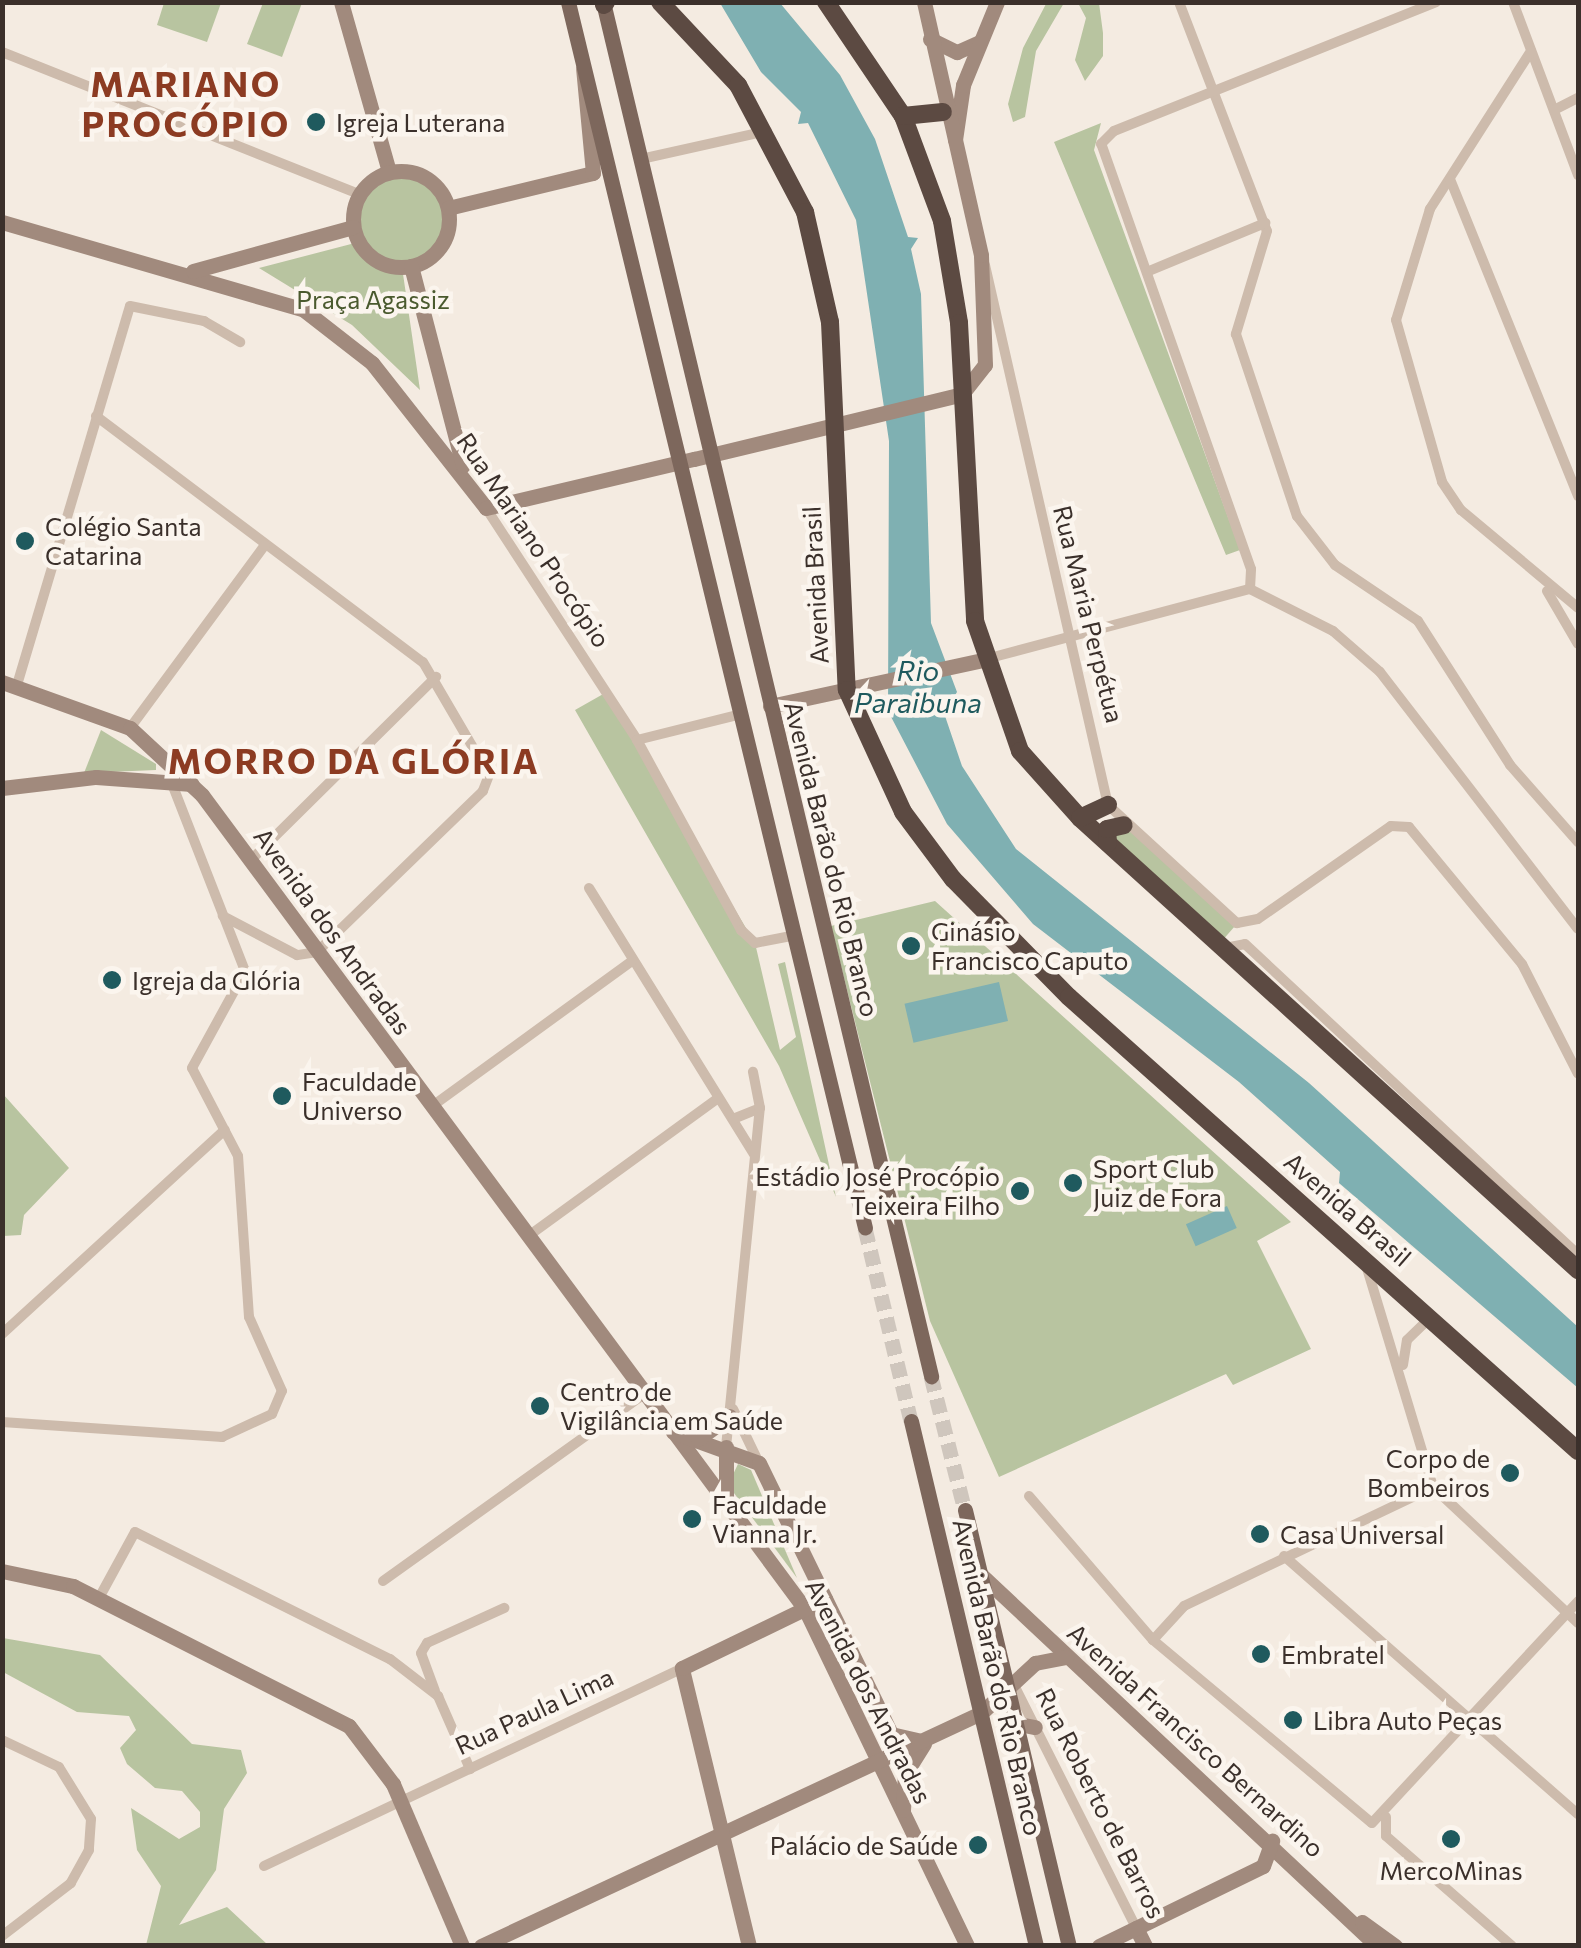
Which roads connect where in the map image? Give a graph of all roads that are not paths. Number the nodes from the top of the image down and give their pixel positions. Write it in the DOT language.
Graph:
graph roads {
  1 [pos="341,2"];
  2 [pos="568,2"];
  3 [pos="660,2"];
  4 [pos="826,2"];
  5 [pos="924,2"];
  6 [pos="997,2"];
  7 [pos="1179,2"];
  8 [pos="1436,2"];
  9 [pos="1513,2"];
  10 [pos="605,3"];
  11 [pos="930,39"];
  12 [pos="979,42"];
  13 [pos="1531,50"];
  14 [pos="2,52"];
  15 [pos="584,62"];
  16 [pos="938,85"];
  17 [pos="963,85"];
  18 [pos="1216,92"];
  19 [pos="1578,98"];
  20 [pos="1554,110"];
  21 [pos="943,112"];
  22 [pos="903,116"];
  23 [pos="767,131"];
  24 [pos="955,149"];
  25 [pos="641,159"];
  26 [pos="388,172"];
  27 [pos="1578,175"];
  28 [pos="1450,179"];
  29 [pos="358,194"];
  30 [pos="448,208"];
  31 [pos="2,222"];
  32 [pos="1265,223"];
  33 [pos="352,227"];
  34 [pos="254,254"];
  35 [pos="981,255"];
  36 [pos="411,266"];
  37 [pos="192,271"];
  38 [pos="1149,271"];
  39 [pos="269,294"];
  40 [pos="240,342"];
  41 [pos="438,384"];
  42 [pos="397,390"];
  43 [pos="954,396"];
  44 [pos="96,416"];
  45 [pos="842,422"];
  46 [pos="709,455"];
  47 [pos="680,462"];
  48 [pos="465,474"];
  49 [pos="1578,496"];
  50 [pos="486,508"];
  51 [pos="265,545"];
  52 [pos="1544,586"];
  53 [pos="1250,590"];
  54 [pos="1578,608"];
  55 [pos="1071,640"];
  56 [pos="1578,644"];
  57 [pos="973,661"];
  58 [pos="436,677"];
  59 [pos="10,683"];
  60 [pos="853,688"];
  61 [pos="770,706"];
  62 [pos="737,715"];
  63 [pos="130,728"];
  64 [pos="637,740"];
  65 [pos="162,754"];
  66 [pos="171,781"];
  67 [pos="192,784"];
  68 [pos="2,788"];
  69 [pos="1108,805"];
  70 [pos="1080,818"];
  71 [pos="1115,831"];
  72 [pos="1578,842"];
  73 [pos="250,861"];
  74 [pos="589,888"];
  75 [pos="222,916"];
  76 [pos="1578,929"];
  77 [pos="792,936"];
  78 [pos="1225,948"];
  79 [pos="317,952"];
  80 [pos="632,961"];
  81 [pos="753,1072"];
  82 [pos="1578,1074"];
  83 [pos="718,1098"];
  84 [pos="431,1107"];
  85 [pos="760,1108"];
  86 [pos="733,1119"];
  87 [pos="225,1130"];
  88 [pos="754,1154"];
  89 [pos="865,1228"];
  90 [pos="527,1237"];
  91 [pos="1362,1254"];
  92 [pos="1578,1255"];
  93 [pos="1578,1270"];
  94 [pos="1432,1317"];
  95 [pos="2,1334"];
  96 [pos="1402,1366"];
  97 [pos="931,1376"];
  98 [pos="644,1395"];
  99 [pos="731,1412"];
  100 [pos="911,1421"];
  101 [pos="2,1422"];
  102 [pos="670,1431"];
  103 [pos="694,1440"];
  104 [pos="726,1447"];
  105 [pos="1578,1452"];
  106 [pos="758,1462"];
  107 [pos="1434,1487"];
  108 [pos="1029,1496"];
  109 [pos="726,1501"];
  110 [pos="965,1510"];
  111 [pos="1284,1556"];
  112 [pos="2,1572"];
  113 [pos="980,1573"];
  114 [pos="384,1582"];
  115 [pos="100,1598"];
  116 [pos="825,1599"];
  117 [pos="1578,1601"];
  118 [pos="504,1608"];
  119 [pos="805,1609"];
  120 [pos="1568,1613"];
  121 [pos="1578,1622"];
  122 [pos="1153,1640"];
  123 [pos="1066,1657"];
  124 [pos="682,1668"];
  125 [pos="1008,1688"];
  126 [pos="438,1696"];
  127 [pos="981,1713"];
  128 [pos="1473,1723"];
  129 [pos="1035,1727"];
  130 [pos="1015,1734"];
  131 [pos="2,1740"];
  132 [pos="926,1740"];
  133 [pos="879,1762"];
  134 [pos="470,1768"];
  135 [pos="402,1801"];
  136 [pos="903,1813"];
  137 [pos="1578,1814"];
  138 [pos="1386,1817"];
  139 [pos="722,1834"];
  140 [pos="1272,1840"];
  141 [pos="264,1866"];
  142 [pos="1136,1928"];
  143 [pos="2,1936"];
  144 [pos="1377,1938"];
  145 [pos="967,1944"];
  146 [pos="462,1946"];
  147 [pos="482,1946"];
  148 [pos="748,1946"];
  149 [pos="1036,1946"];
  150 [pos="1069,1946"];
  151 [pos="1099,1946"];
  152 [pos="1145,1946"];
  153 [pos="1395,1946"];
  154 [pos="1512,1946"];
  1 -- 26 [label="street"];
  2 -- 15 [label="main road"];
  3 -- 23 [label="highway, Avenida Brasil"];
  4 -- 22 [label="highway"];
  5 -- 11 [label="street, Rua Maria Perpétua"];
  6 -- 12 [label="street"];
  7 -- 18 [label="street"];
  8 -- 18 [label="street"];
  9 -- 13 [label="street"];
  10 -- 25 [label="main road, Avenida Barão do Rio Branco"];
  11 -- 12 [label="street"];
  11 -- 16 [label="street, Rua Maria Perpétua"];
  12 -- 17 [label="street"];
  13 -- 20 [label="street"];
  13 -- 28 [label="street"];
  14 -- 29 [label="street"];
  15 -- 30 [label="street"];
  15 -- 47 [label="main road"];
  16 -- 17 [label="street"];
  16 -- 21 [label="street, Rua Maria Perpétua"];
  17 -- 24 [label="street"];
  18 -- 32 [label="street"];
  18 -- 38 [label="street"];
  19 -- 20 [label="street"];
  20 -- 27 [label="street"];
  21 -- 22 [label="highway"];
  21 -- 24 [label="street, Rua Maria Perpétua"];
  22 -- 43 [label="highway"];
  23 -- 25 [label="street"];
  23 -- 45 [label="highway, Avenida Brasil"];
  24 -- 35 [label="street, Rua Maria Perpétua"];
  25 -- 46 [label="main road, Avenida Barão do Rio Branco"];
  26 -- 29 [label="street"];
  26 -- 30 [label="street"];
  28 -- 49 [label="street"];
  28 -- 52 [label="street"];
  29 -- 33 [label="street"];
  30 -- 36 [label="street"];
  31 -- 37 [label="street, Rua Mariano Procópio"];
  32 -- 38 [label="street"];
  32 -- 72 [label="street"];
  33 -- 34 [label="street"];
  33 -- 36 [label="street"];
  34 -- 37 [label="street"];
  34 -- 39 [label="street"];
  35 -- 43 [label="street, Rua Maria Perpétua"];
  35 -- 55 [label="street, Rua Maria Perpétua"];
  36 -- 41 [label="street"];
  37 -- 39 [label="street, Rua Mariano Procópio"];
  38 -- 53 [label="street"];
  39 -- 42 [label="street, Rua Mariano Procópio"];
  40 -- 44 [label="street"];
  41 -- 42 [label="street"];
  41 -- 48 [label="street"];
  42 -- 48 [label="street, Rua Mariano Procópio"];
  43 -- 45 [label="street"];
  43 -- 57 [label="highway"];
  44 -- 51 [label="street"];
  44 -- 59 [label="street"];
  45 -- 46 [label="street"];
  45 -- 60 [label="highway, Avenida Brasil"];
  46 -- 47 [label="street"];
  46 -- 61 [label="main road, Avenida Barão do Rio Branco"];
  47 -- 50 [label="street"];
  47 -- 62 [label="main road"];
  48 -- 50 [label="street, Rua Mariano Procópio"];
  50 -- 64 [label="street, Rua Mariano Procópio"];
  51 -- 58 [label="street"];
  51 -- 63 [label="street"];
  52 -- 54 [label="street"];
  52 -- 56 [label="street"];
  53 -- 55 [label="street"];
  53 -- 76 [label="street"];
  55 -- 57 [label="street"];
  55 -- 69 [label="street, Rua Maria Perpétua"];
  57 -- 60 [label="street"];
  57 -- 70 [label="highway"];
  58 -- 73 [label="street"];
  58 -- 79 [label="street"];
  59 -- 63 [label="street, Avenida dos Andradas"];
  60 -- 61 [label="street"];
  60 -- 91 [label="highway, Avenida Brasil"];
  61 -- 97 [label="main road, Avenida Barão do Rio Branco"];
  62 -- 64 [label="street"];
  62 -- 77 [label="main road"];
  63 -- 65 [label="street, Avenida dos Andradas"];
  64 -- 77 [label="street, Rua Mariano Procópio"];
  65 -- 66 [label="street"];
  65 -- 67 [label="street, Avenida dos Andradas"];
  66 -- 67 [label="street"];
  66 -- 68 [label="street"];
  66 -- 75 [label="street"];
  67 -- 73 [label="street, Avenida dos Andradas"];
  69 -- 70 [label="highway"];
  69 -- 71 [label="highway"];
  70 -- 71 [label="highway"];
  71 -- 78 [label="highway"];
  71 -- 82 [label="street"];
  73 -- 79 [label="street, Avenida dos Andradas"];
  74 -- 80 [label="street"];
  75 -- 79 [label="street"];
  75 -- 87 [label="street"];
  77 -- 89 [label="main road"];
  78 -- 92 [label="street"];
  78 -- 93 [label="highway"];
  79 -- 84 [label="street, Avenida dos Andradas"];
  80 -- 83 [label="street"];
  80 -- 84 [label="street"];
  81 -- 85 [label="street"];
  83 -- 86 [label="street"];
  83 -- 90 [label="street"];
  84 -- 90 [label="street, Avenida dos Andradas"];
  85 -- 86 [label="street"];
  85 -- 88 [label="street"];
  86 -- 88 [label="street"];
  87 -- 95 [label="street"];
  87 -- 101 [label="street"];
  88 -- 99 [label="street"];
  90 -- 98 [label="street, Avenida dos Andradas"];
  91 -- 94 [label="highway, Avenida Brasil"];
  91 -- 96 [label="street"];
  94 -- 96 [label="street"];
  94 -- 105 [label="highway, Avenida Brasil"];
  96 -- 107 [label="street"];
  98 -- 102 [label="street, Avenida dos Andradas"];
  98 -- 114 [label="street"];
  99 -- 103 [label="street"];
  99 -- 104 [label="street"];
  99 -- 106 [label="street"];
  100 -- 127 [label="main road, Avenida Barão do Rio Branco"];
  102 -- 103 [label="street"];
  102 -- 109 [label="street, Avenida dos Andradas"];
  103 -- 104 [label="street"];
  104 -- 106 [label="street"];
  104 -- 109 [label="street"];
  106 -- 116 [label="street, Avenida dos Andradas"];
  107 -- 111 [label="street"];
  107 -- 120 [label="street"];
  108 -- 122 [label="street"];
  109 -- 119 [label="street, Avenida dos Andradas"];
  110 -- 113 [label="main road, Avenida Barão do Rio Branco"];
  111 -- 122 [label="street"];
  111 -- 128 [label="street"];
  112 -- 115 [label="street"];
  113 -- 123 [label="street, Avenida Francisco Bernardino"];
  113 -- 125 [label="main road, Avenida Barão do Rio Branco"];
  115 -- 126 [label="street"];
  115 -- 135 [label="street"];
  116 -- 119 [label="street, Rua Paula Lima"];
  116 -- 132 [label="street, Avenida dos Andradas"];
  117 -- 120 [label="street"];
  118 -- 126 [label="street"];
  119 -- 124 [label="street, Rua Paula Lima"];
  119 -- 133 [label="street, Avenida dos Andradas"];
  120 -- 121 [label="street"];
  120 -- 128 [label="street"];
  122 -- 138 [label="street"];
  123 -- 125 [label="street"];
  123 -- 140 [label="street, Avenida Francisco Bernardino"];
  124 -- 134 [label="street, Rua Paula Lima"];
  124 -- 139 [label="street"];
  125 -- 127 [label="street"];
  125 -- 129 [label="street, Rua Roberto de Barros"];
  125 -- 130 [label="main road, Avenida Barão do Rio Branco"];
  126 -- 134 [label="street"];
  127 -- 132 [label="street"];
  127 -- 149 [label="main road, Avenida Barão do Rio Branco"];
  128 -- 137 [label="street"];
  128 -- 138 [label="street"];
  129 -- 130 [label="street"];
  129 -- 142 [label="street, Rua Roberto de Barros"];
  130 -- 150 [label="main road, Avenida Barão do Rio Branco"];
  131 -- 143 [label="street"];
  132 -- 133 [label="street"];
  132 -- 136 [label="street"];
  133 -- 136 [label="street, Avenida dos Andradas"];
  133 -- 139 [label="street"];
  134 -- 135 [label="street, Rua Paula Lima"];
  135 -- 141 [label="street, Rua Paula Lima"];
  135 -- 146 [label="street"];
  136 -- 145 [label="street, Avenida dos Andradas"];
  138 -- 154 [label="street"];
  139 -- 147 [label="street"];
  139 -- 148 [label="street"];
  140 -- 142 [label="street"];
  140 -- 144 [label="street, Avenida Francisco Bernardino"];
  142 -- 151 [label="street"];
  142 -- 152 [label="street, Rua Roberto de Barros"];
  144 -- 153 [label="street, Avenida Francisco Bernardino"];
}
